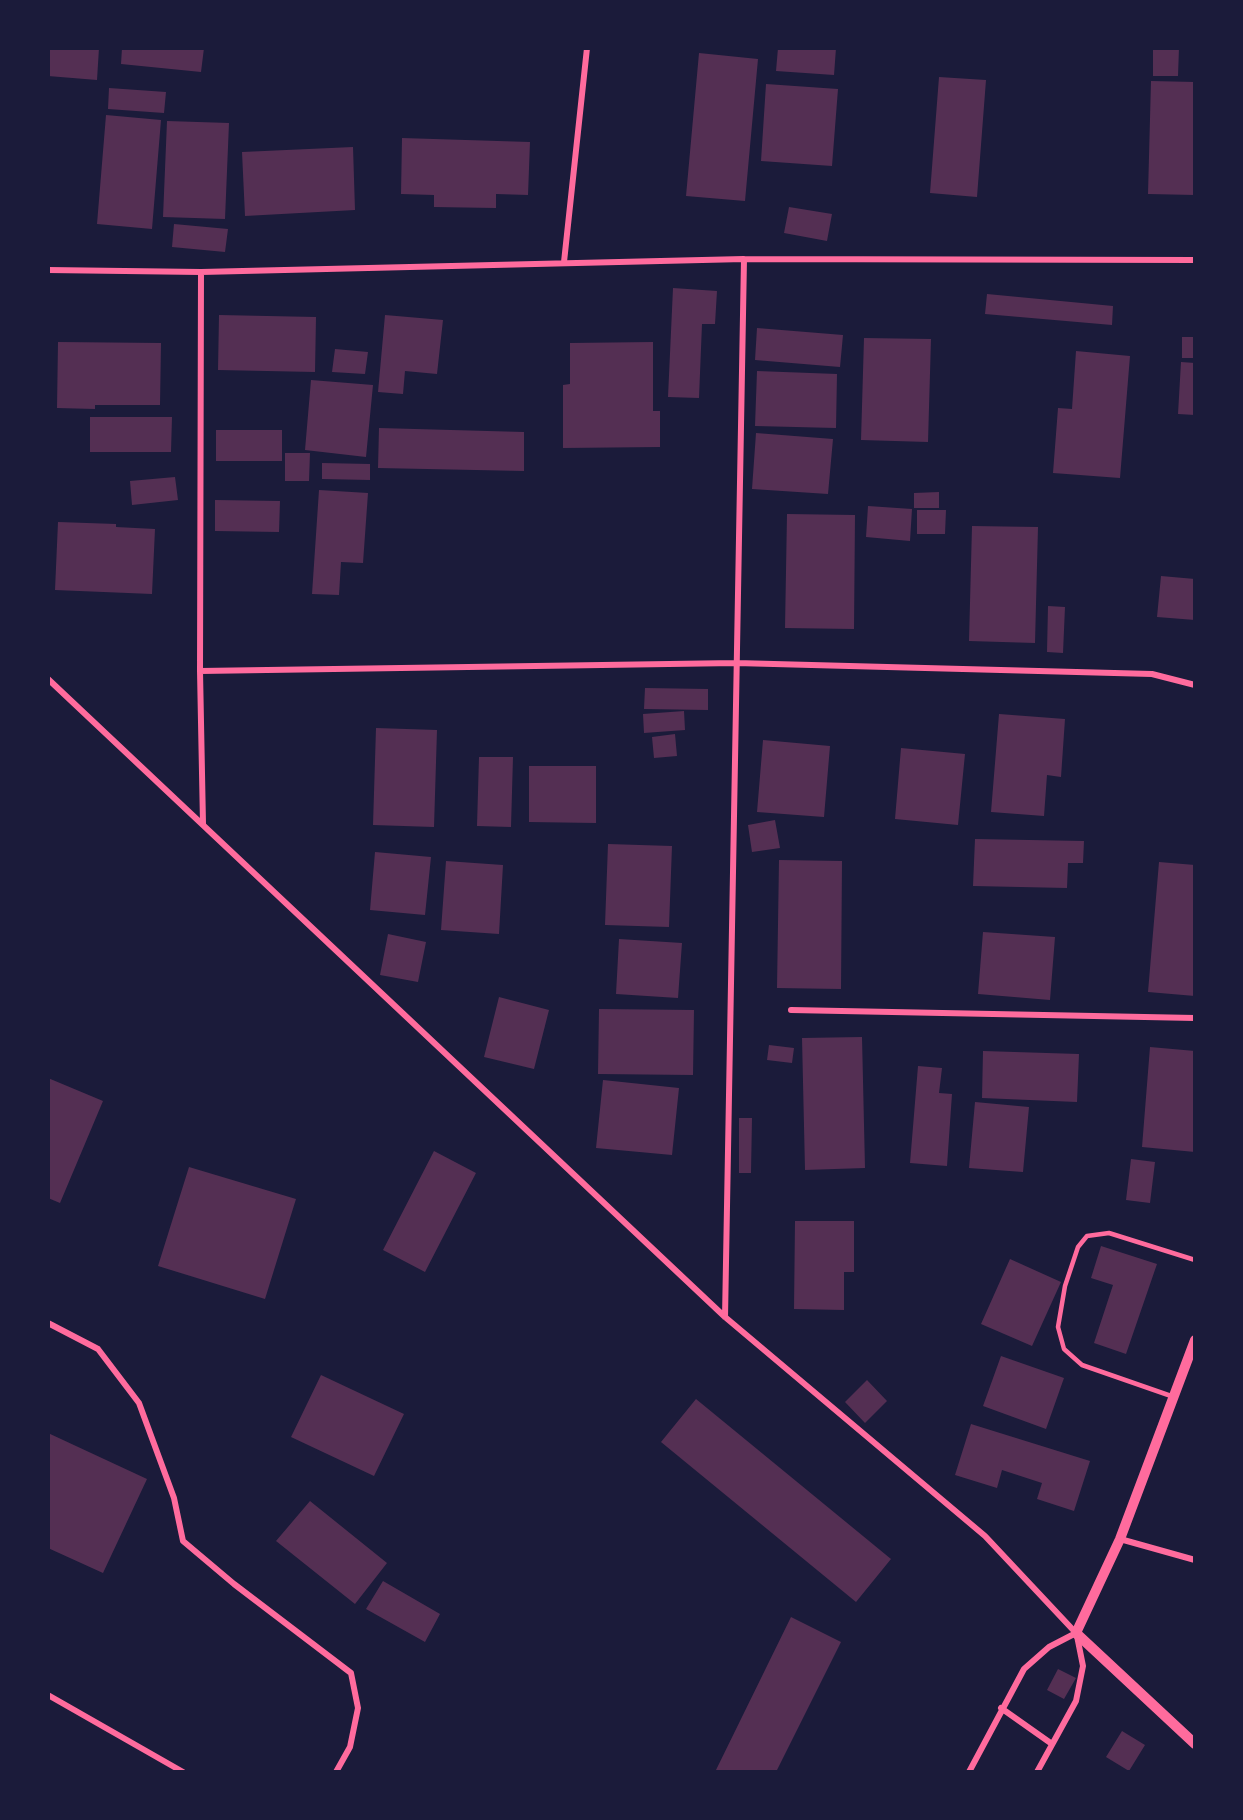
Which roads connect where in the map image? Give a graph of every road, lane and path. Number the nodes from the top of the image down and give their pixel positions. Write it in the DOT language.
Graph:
graph roads {
  1 [pos="587,48"];
  2 [pos="744,259"];
  3 [pos="1195,260"];
  4 [pos="564,262"];
  5 [pos="48,270"];
  6 [pos="201,272"];
  7 [pos="735,663"];
  8 [pos="200,671"];
  9 [pos="48,679"];
  10 [pos="1195,685"];
  11 [pos="203,824"];
  12 [pos="790,1010"];
  13 [pos="1195,1018"];
  14 [pos="1195,1260"];
  15 [pos="725,1317"];
  16 [pos="48,1323"];
  17 [pos="1195,1340"];
  18 [pos="1174,1397"];
  19 [pos="1120,1539"];
  20 [pos="1195,1560"];
  21 [pos="1076,1633"];
  22 [pos="48,1695"];
  23 [pos="1001,1708"];
  24 [pos="1052,1744"];
  25 [pos="1195,1744"];
  26 [pos="183,1772"];
  27 [pos="336,1772"];
  28 [pos="969,1772"];
  29 [pos="1037,1772"];
  1 -- 4 [label="street"];
  2 -- 3 [label="street"];
  2 -- 4 [label="street"];
  2 -- 7 [label="street"];
  4 -- 6 [label="street"];
  5 -- 6 [label="street"];
  6 -- 8 [label="street"];
  7 -- 8 [label="street"];
  7 -- 10 [label="street"];
  7 -- 15 [label="street"];
  8 -- 11 [label="street"];
  9 -- 11 [label="street"];
  11 -- 15 [label="street"];
  12 -- 13 [label="street"];
  14 -- 18 [label="lane"];
  15 -- 21 [label="street"];
  16 -- 27 [label="street"];
  17 -- 18 [label="street"];
  18 -- 19 [label="street"];
  19 -- 20 [label="street"];
  19 -- 21 [label="street"];
  21 -- 23 [label="street"];
  21 -- 24 [label="street"];
  21 -- 25 [label="street"];
  22 -- 26 [label="street"];
  23 -- 24 [label="street"];
  23 -- 28 [label="street"];
  24 -- 29 [label="street"];
}
